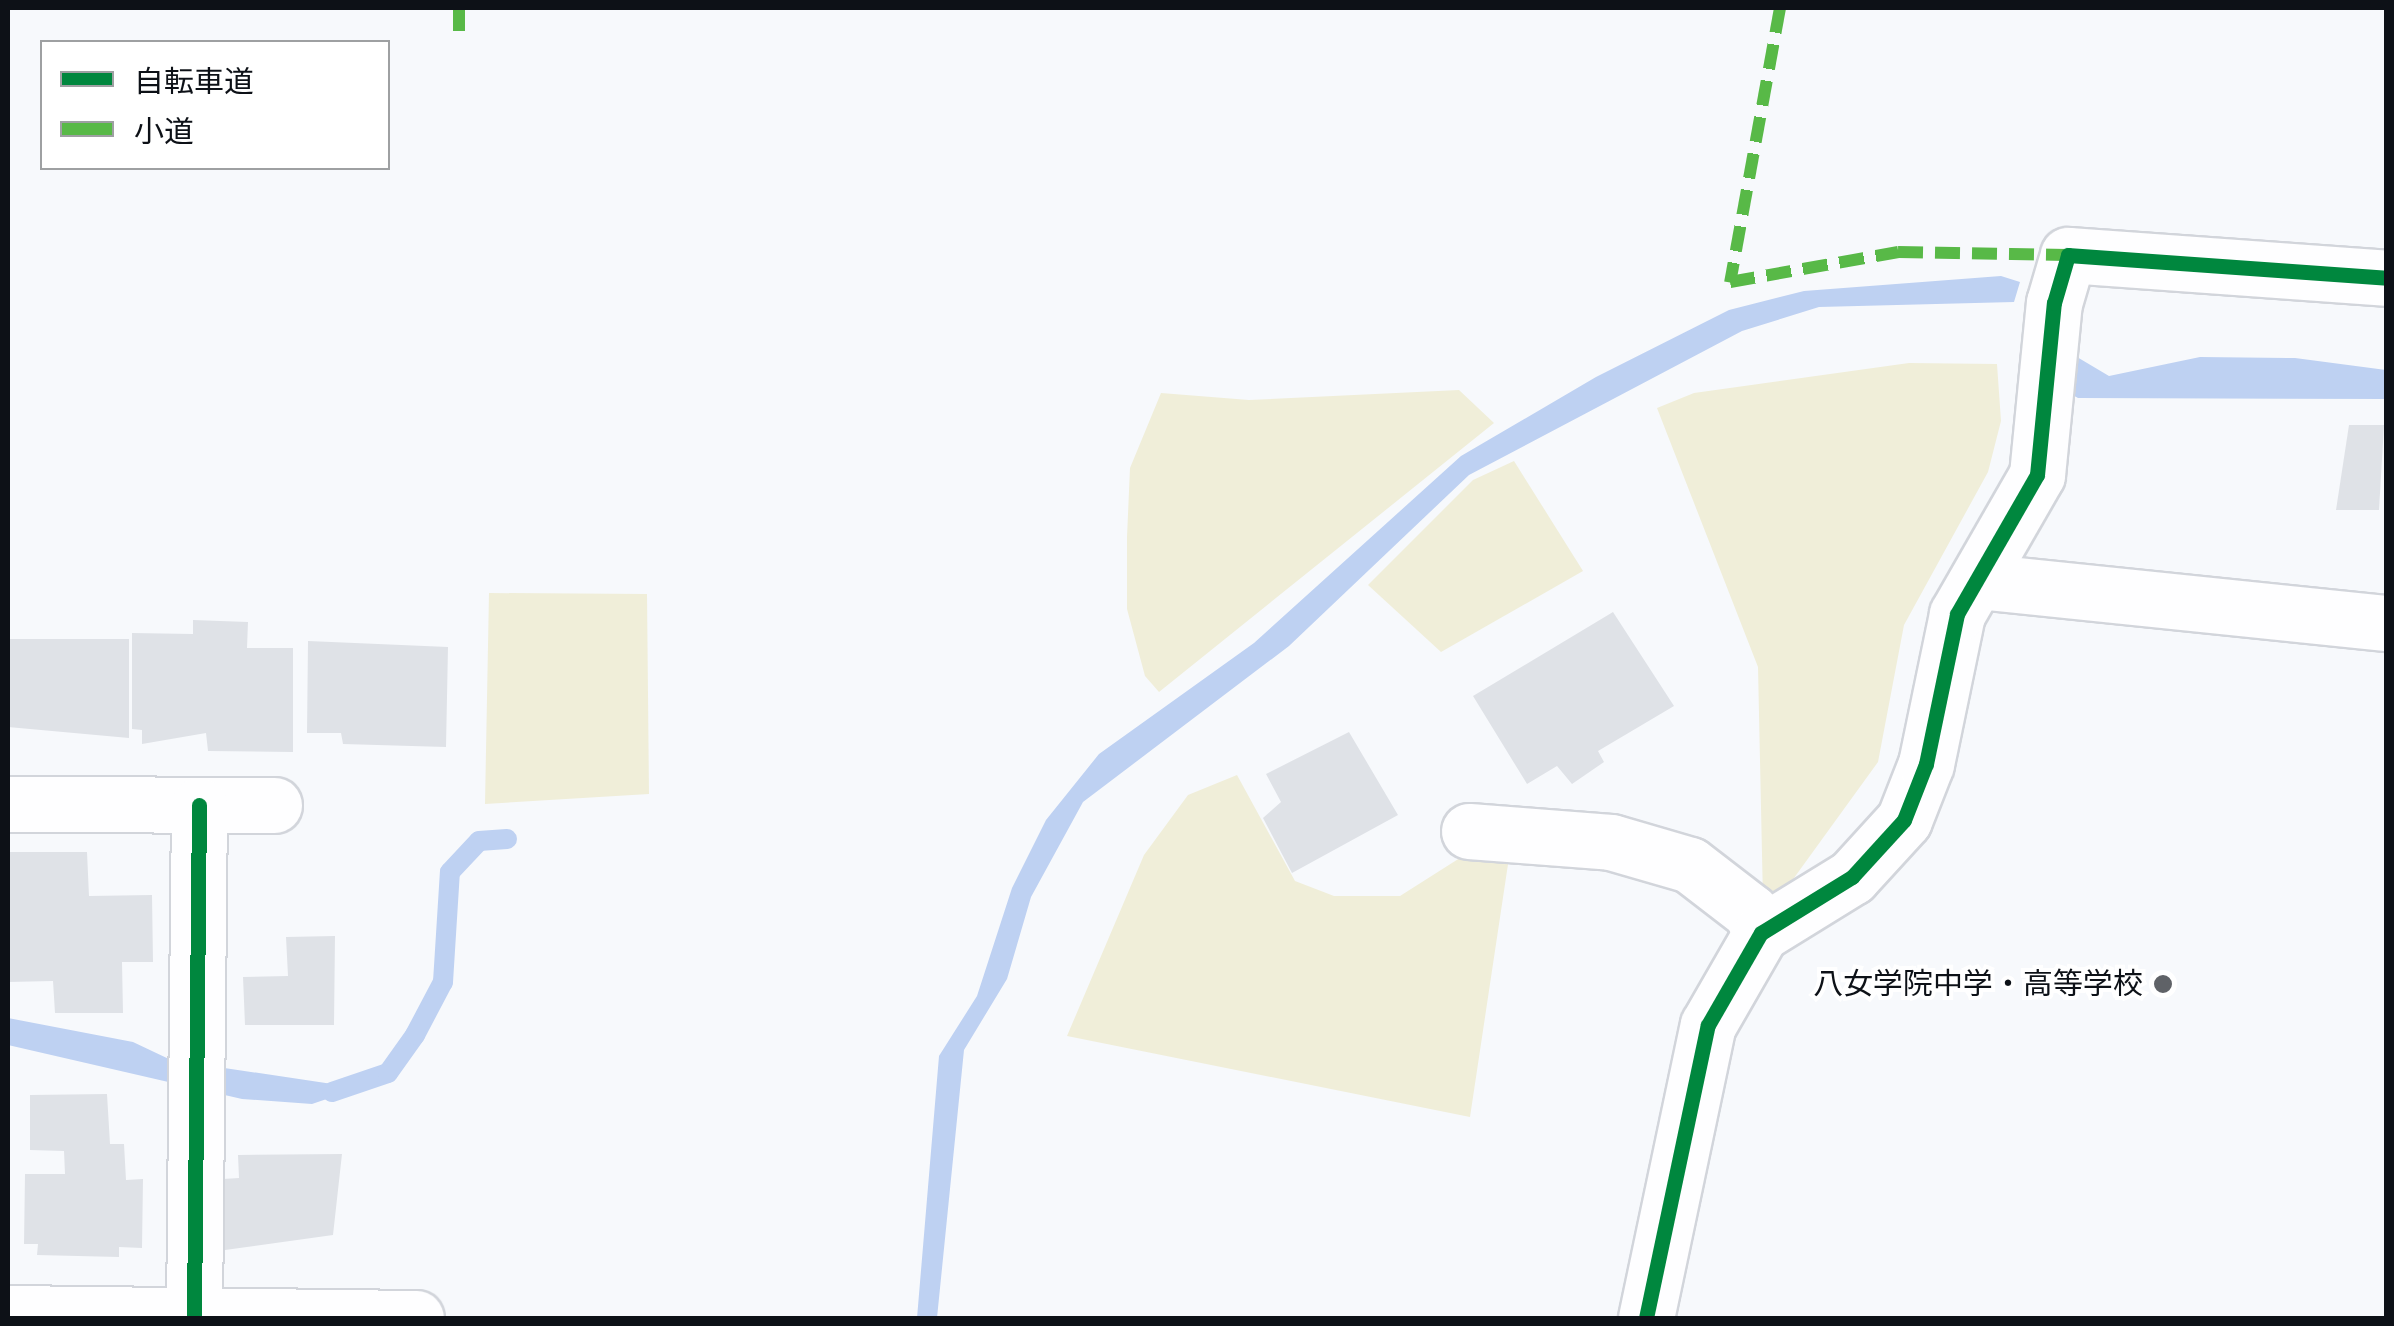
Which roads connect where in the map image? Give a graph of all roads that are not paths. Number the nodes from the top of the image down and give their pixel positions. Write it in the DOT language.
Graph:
graph roads {
  1 [pos="2386,278"];
  2 [pos="1978,580"];
  3 [pos="2386,623"];
  4 [pos="8,804"];
  5 [pos="199,805"];
  6 [pos="274,805"];
  7 [pos="1469,830"];
  8 [pos="1761,934"];
  9 [pos="8,1312"];
  10 [pos="194,1315"];
  11 [pos="416,1318"];
  12 [pos="1646,1318"];
  1 -- 2 [label="street"];
  2 -- 3 [label="street"];
  2 -- 8 [label="street"];
  4 -- 5 [label="street"];
  5 -- 6 [label="street"];
  5 -- 10 [label="street"];
  7 -- 8 [label="street"];
  8 -- 12 [label="street"];
  9 -- 10 [label="street"];
  10 -- 11 [label="street"];
}
